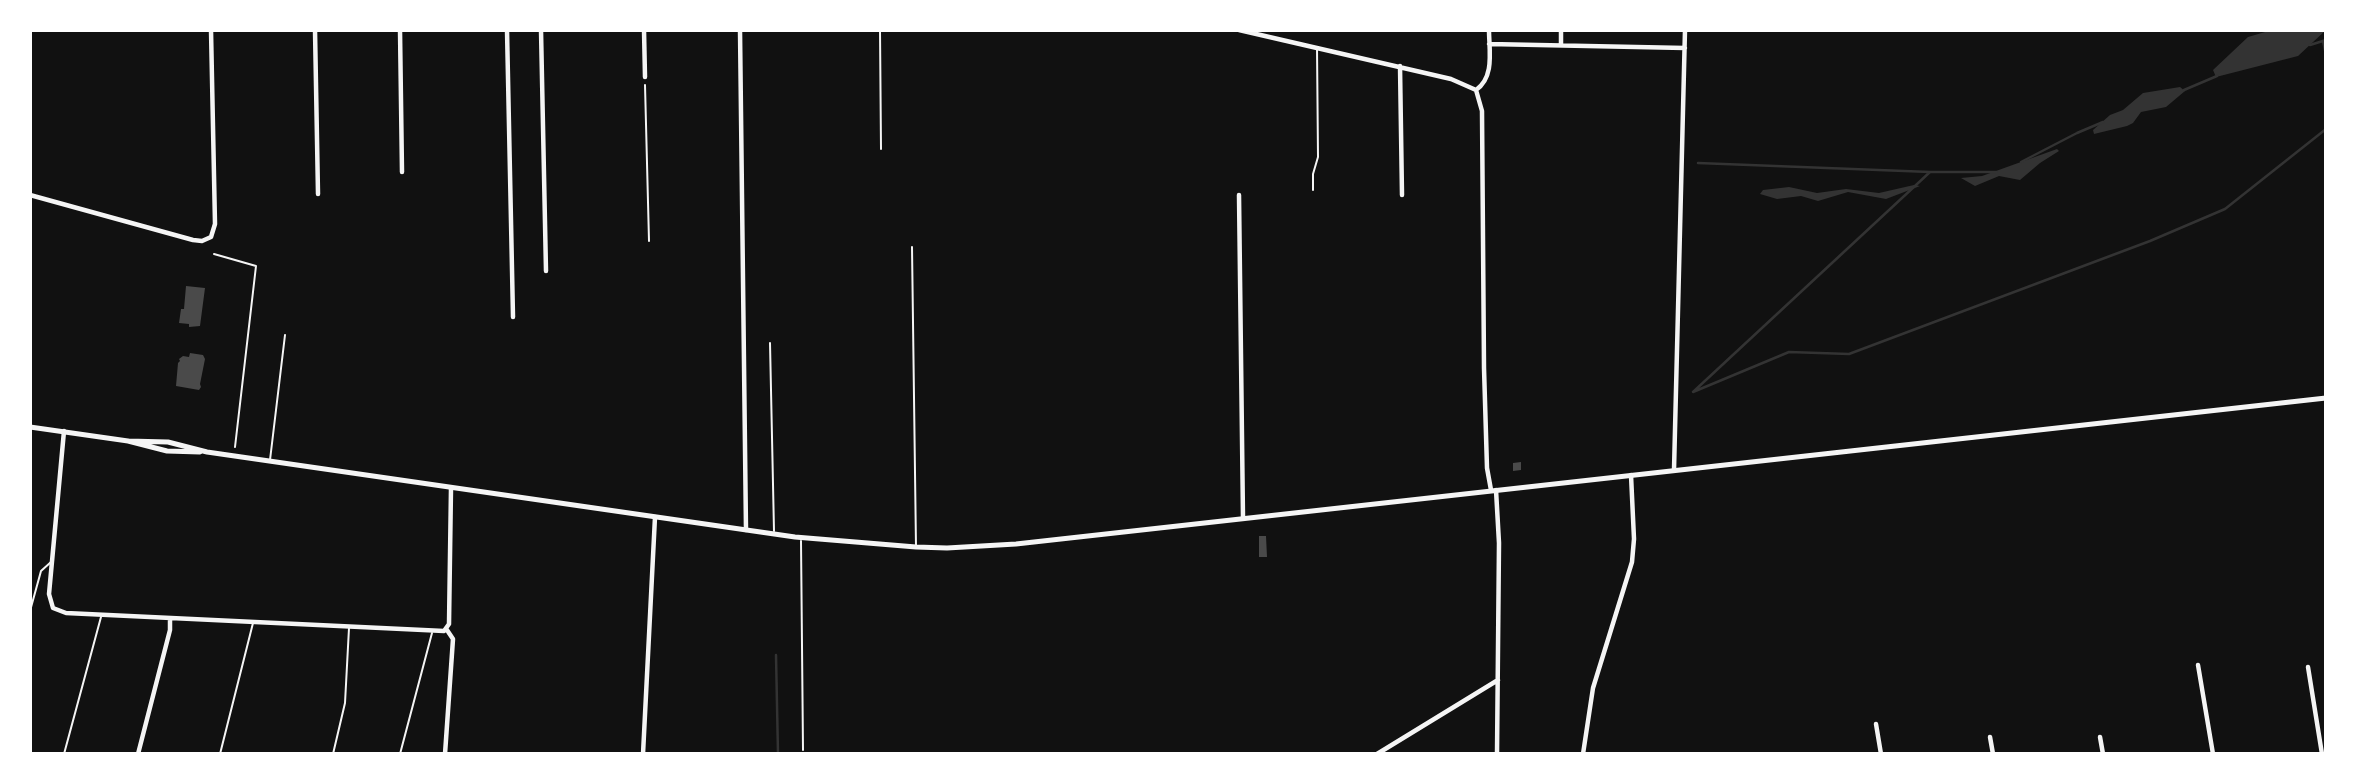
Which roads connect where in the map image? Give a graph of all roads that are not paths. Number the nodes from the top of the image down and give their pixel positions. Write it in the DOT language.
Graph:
graph roads {
  1 [pos="211,30"];
  2 [pos="315,30"];
  3 [pos="400,30"];
  4 [pos="507,30"];
  5 [pos="541,30"];
  6 [pos="644,30"];
  7 [pos="740,30"];
  8 [pos="880,30"];
  9 [pos="1240,30"];
  10 [pos="1489,30"];
  11 [pos="1561,30"];
  12 [pos="1685,30"];
  13 [pos="1489,44"];
  14 [pos="1561,44"];
  15 [pos="1317,47"];
  16 [pos="1685,48"];
  17 [pos="1400,66"];
  18 [pos="645,77"];
  19 [pos="1476,90"];
  20 [pos="880,149"];
  21 [pos="402,172"];
  22 [pos="1313,191"];
  23 [pos="318,194"];
  24 [pos="30,195"];
  25 [pos="1239,195"];
  26 [pos="1402,195"];
  27 [pos="912,247"];
  28 [pos="547,271"];
  29 [pos="513,317"];
  30 [pos="285,335"];
  31 [pos="770,344"];
  32 [pos="2326,398"];
  33 [pos="30,427"];
  34 [pos="64,431"];
  35 [pos="270,461"];
  36 [pos="1674,470"];
  37 [pos="1631,474"];
  38 [pos="451,488"];
  39 [pos="1494,490"];
  40 [pos="655,517"];
  41 [pos="1243,518"];
  42 [pos="746,530"];
  43 [pos="774,535"];
  44 [pos="801,538"];
  45 [pos="916,547"];
  46 [pos="52,562"];
  47 [pos="30,611"];
  48 [pos="101,615"];
  49 [pos="170,618"];
  50 [pos="253,622"];
  51 [pos="349,627"];
  52 [pos="447,630"];
  53 [pos="432,632"];
  54 [pos="2199,665"];
  55 [pos="2308,667"];
  56 [pos="1499,680"];
  57 [pos="1876,724"];
  58 [pos="1990,737"];
  59 [pos="2100,737"];
  60 [pos="803,750"];
  61 [pos="64,754"];
  62 [pos="138,754"];
  63 [pos="220,754"];
  64 [pos="333,754"];
  65 [pos="400,754"];
  66 [pos="445,754"];
  67 [pos="643,754"];
  68 [pos="1377,754"];
  69 [pos="1497,754"];
  70 [pos="1583,754"];
  71 [pos="1881,754"];
  72 [pos="1993,754"];
  73 [pos="2103,754"];
  74 [pos="2213,754"];
  75 [pos="2322,754"];
  1 -- 24 [label="street"];
  2 -- 23 [label="street"];
  3 -- 21 [label="street"];
  4 -- 29 [label="street"];
  5 -- 28 [label="street"];
  6 -- 18 [label="street"];
  7 -- 42 [label="street"];
  8 -- 20 [label="lane"];
  9 -- 15 [label="street"];
  10 -- 13 [label="street"];
  11 -- 14 [label="street"];
  12 -- 16 [label="street"];
  13 -- 14 [label="street"];
  13 -- 19 [label="street"];
  14 -- 16 [label="street"];
  15 -- 17 [label="street"];
  15 -- 22 [label="lane"];
  16 -- 36 [label="street"];
  17 -- 19 [label="street"];
  17 -- 26 [label="street"];
  19 -- 39 [label="street"];
  25 -- 41 [label="street"];
  27 -- 45 [label="lane"];
  30 -- 35 [label="lane"];
  31 -- 43 [label="lane"];
  32 -- 36 [label="main road"];
  33 -- 34 [label="main road"];
  34 -- 35 [label="main road"];
  34 -- 46 [label="street"];
  35 -- 38 [label="main road"];
  36 -- 37 [label="main road"];
  37 -- 39 [label="main road"];
  37 -- 70 [label="street"];
  38 -- 40 [label="main road"];
  38 -- 52 [label="street"];
  39 -- 41 [label="main road"];
  39 -- 56 [label="street"];
  40 -- 42 [label="main road"];
  40 -- 67 [label="street"];
  41 -- 45 [label="main road"];
  42 -- 43 [label="main road"];
  43 -- 44 [label="main road"];
  44 -- 45 [label="main road"];
  44 -- 60 [label="lane"];
  46 -- 47 [label="lane"];
  46 -- 48 [label="street"];
  48 -- 49 [label="street"];
  48 -- 61 [label="lane"];
  49 -- 50 [label="street"];
  49 -- 62 [label="street"];
  50 -- 51 [label="street"];
  50 -- 63 [label="lane"];
  51 -- 53 [label="street"];
  51 -- 64 [label="lane"];
  52 -- 53 [label="street"];
  52 -- 66 [label="street"];
  53 -- 65 [label="lane"];
  54 -- 74 [label="street"];
  55 -- 75 [label="street"];
  56 -- 68 [label="street"];
  56 -- 69 [label="street"];
  57 -- 71 [label="street"];
  58 -- 72 [label="street"];
  59 -- 73 [label="street"];
}
